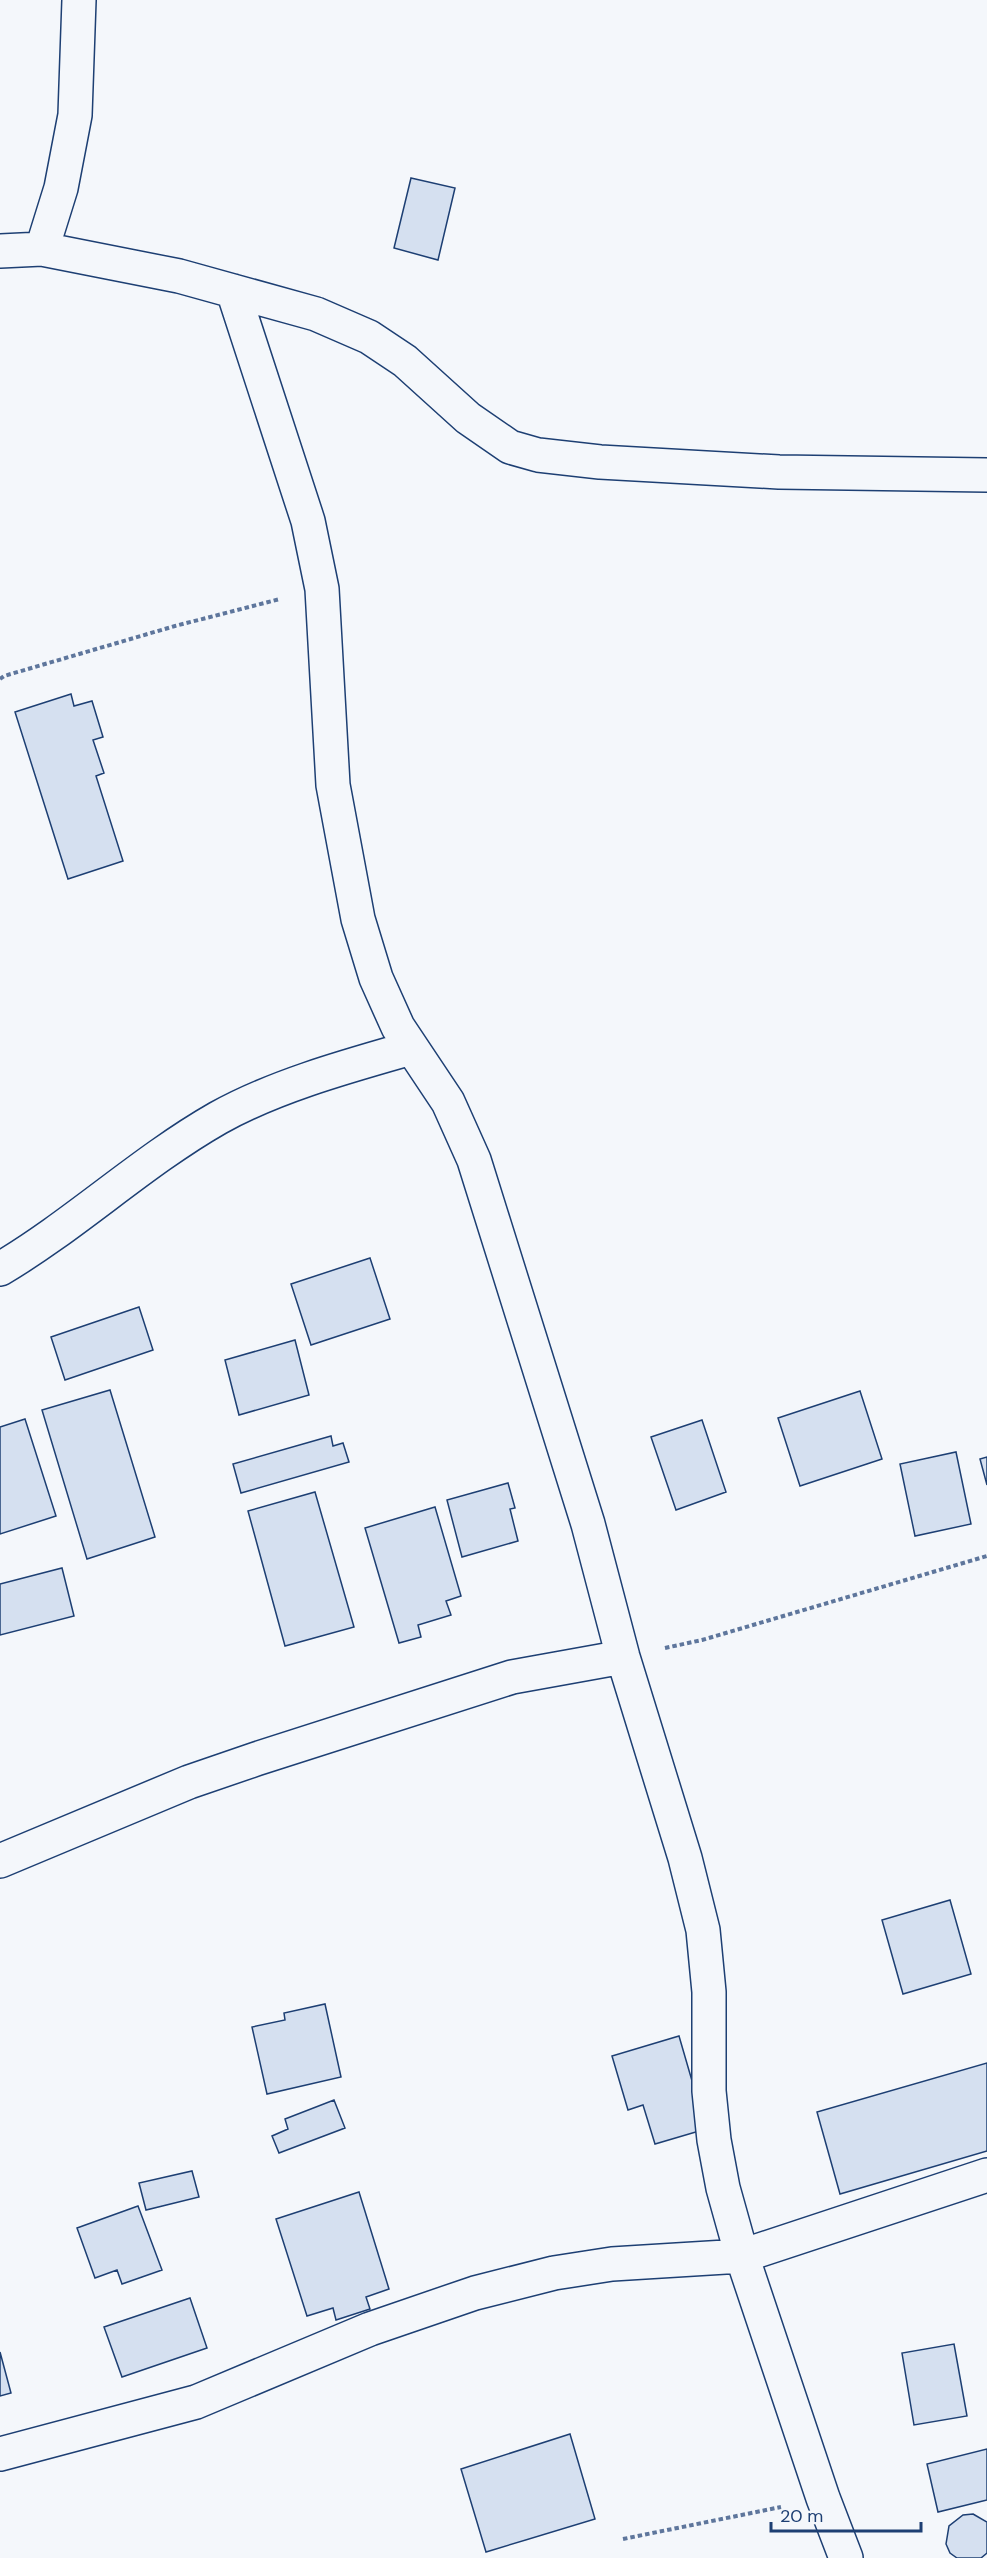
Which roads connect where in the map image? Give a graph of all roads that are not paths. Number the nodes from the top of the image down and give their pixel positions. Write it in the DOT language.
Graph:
graph roads {
  1 [pos="79,0"];
  2 [pos="42,249"];
  3 [pos="0,251"];
  4 [pos="233,291"];
  5 [pos="987,475"];
  6 [pos="411,1048"];
  7 [pos="0,1269"];
  8 [pos="624,1657"];
  9 [pos="0,1861"];
  10 [pos="987,2175"];
  11 [pos="742,2256"];
  12 [pos="0,2454"];
  13 [pos="846,2558"];
  1 -- 2 [label="street"];
  2 -- 3 [label="street"];
  2 -- 4 [label="street"];
  4 -- 5 [label="street"];
  4 -- 6 [label="street"];
  6 -- 7 [label="street"];
  6 -- 8 [label="street"];
  8 -- 9 [label="street"];
  8 -- 11 [label="street"];
  10 -- 11 [label="street"];
  11 -- 12 [label="street"];
  11 -- 13 [label="street"];
}
